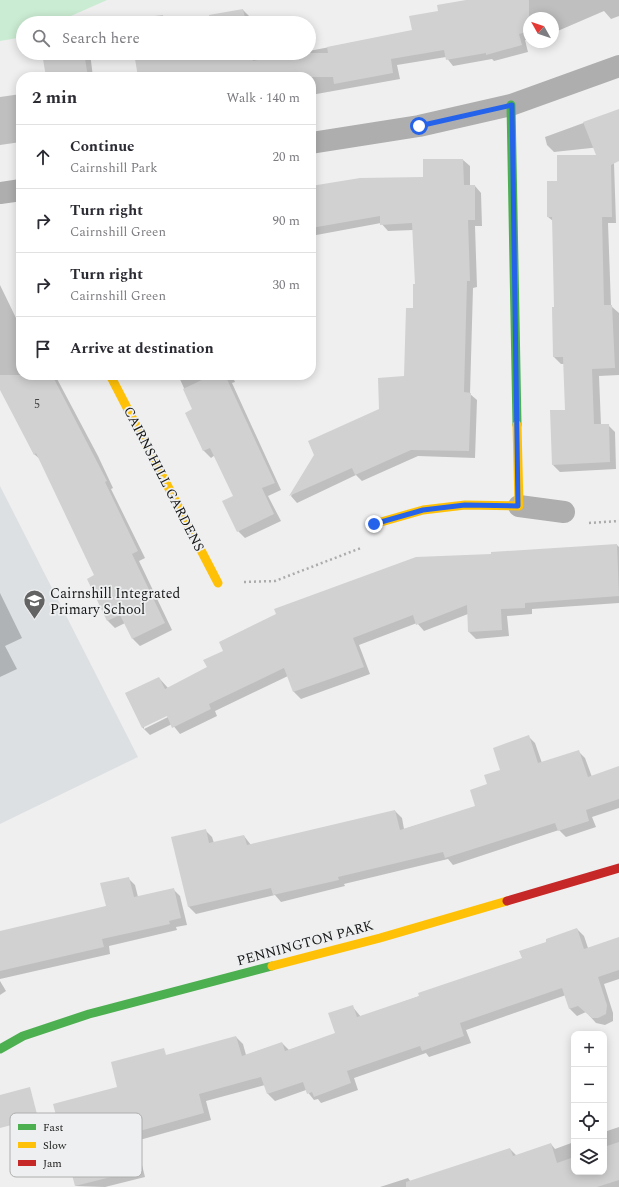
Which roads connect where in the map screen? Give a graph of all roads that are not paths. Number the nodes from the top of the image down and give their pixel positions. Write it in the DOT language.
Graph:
graph roads {
  1 [pos="619,66"];
  2 [pos="512,105"];
  3 [pos="316,142"];
  4 [pos="113,380"];
  5 [pos="518,506"];
  6 [pos="564,512"];
  7 [pos="374,524"];
  8 [pos="218,583"];
  9 [pos="619,868"];
  10 [pos="0,1049"];
  1 -- 2 [label="street"];
  2 -- 3 [label="street"];
  2 -- 5 [label="street"];
  4 -- 8 [label="street, CAIRNSHILL GARDENS"];
  5 -- 6 [label="street"];
  5 -- 7 [label="street"];
  9 -- 10 [label="street, PENNINGTON PARK"];
}
